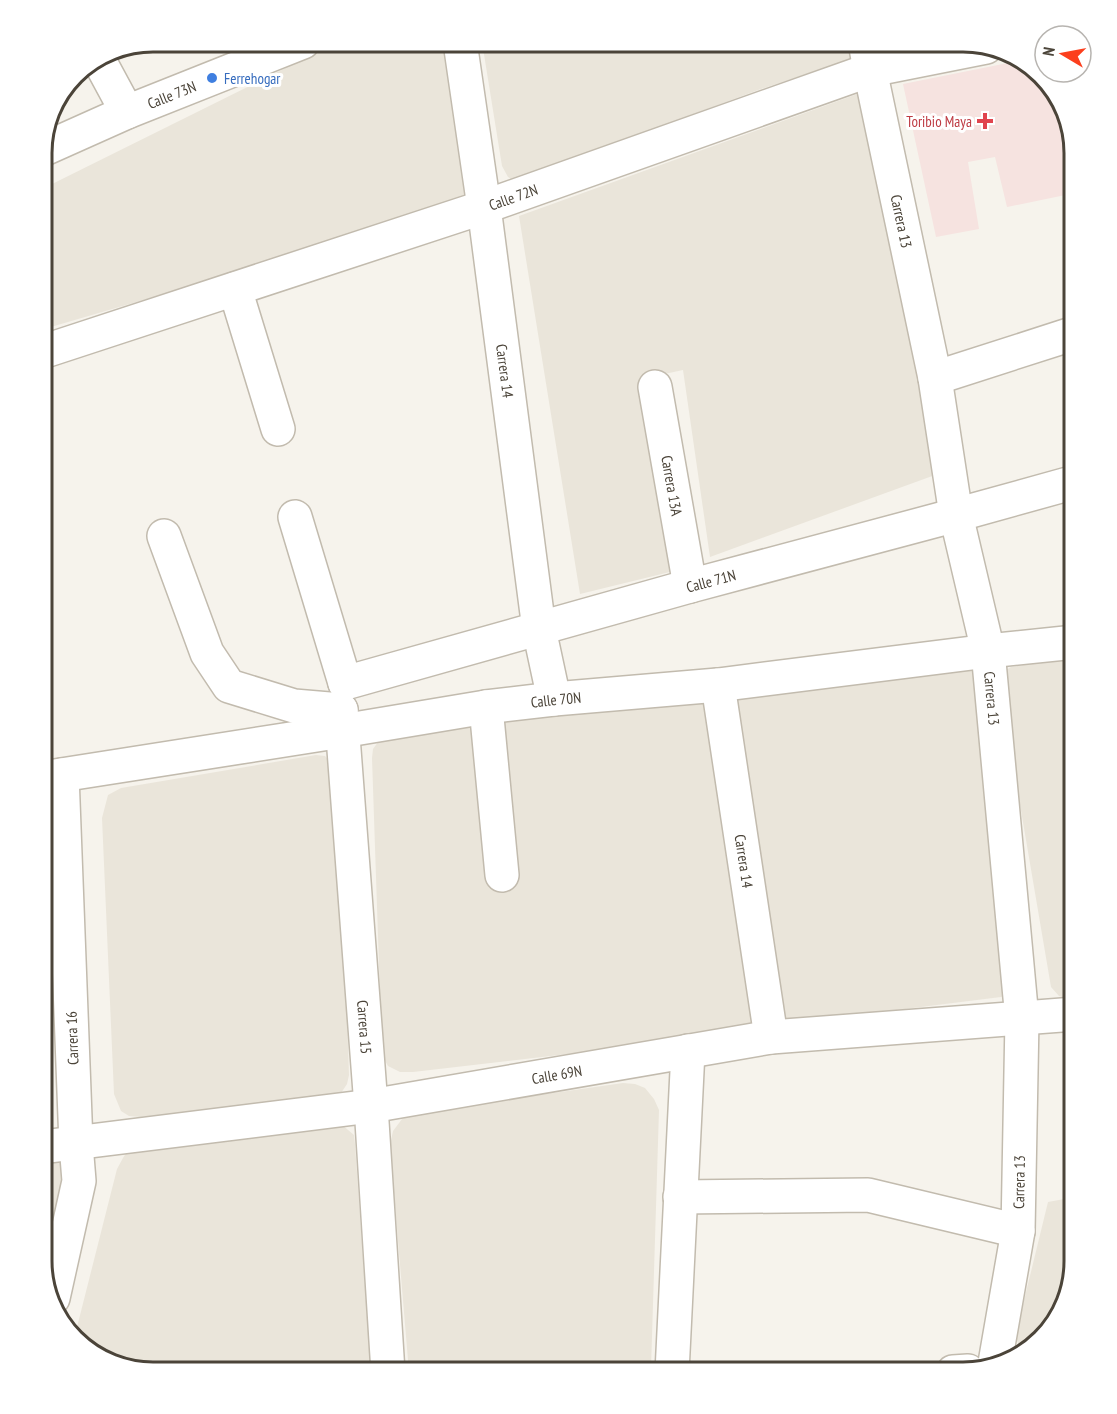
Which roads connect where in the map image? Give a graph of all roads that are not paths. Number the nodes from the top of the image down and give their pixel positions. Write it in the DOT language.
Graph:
graph roads {
  1 [pos="278,52"];
  2 [pos="462,52"];
  3 [pos="908,53"];
  4 [pos="867,56"];
  5 [pos="102,66"];
  6 [pos="128,112"];
  7 [pos="53,145"];
  8 [pos="484,207"];
  9 [pos="235,289"];
  10 [pos="1064,337"];
  11 [pos="53,348"];
  12 [pos="935,378"];
  13 [pos="655,387"];
  14 [pos="278,429"];
  15 [pos="1064,485"];
  16 [pos="956,515"];
  17 [pos="295,517"];
  18 [pos="164,536"];
  19 [pos="690,586"];
  20 [pos="539,629"];
  21 [pos="1064,643"];
  22 [pos="987,651"];
  23 [pos="718,686"];
  24 [pos="554,699"];
  25 [pos="486,707"];
  26 [pos="343,708"];
  27 [pos="52,777"];
  28 [pos="52,784"];
  29 [pos="502,875"];
  30 [pos="1064,1015"];
  31 [pos="1022,1019"];
  32 [pos="771,1037"];
  33 [pos="688,1052"];
  34 [pos="371,1106"];
  35 [pos="76,1144"];
  36 [pos="52,1146"];
  37 [pos="681,1197"];
  38 [pos="1018,1231"];
  39 [pos="56,1285"];
  40 [pos="996,1356"];
  41 [pos="387,1362"];
  42 [pos="673,1362"];
  1 -- 6 [label="street, Calle 73N"];
  2 -- 8 [label="street, Carrera 14"];
  3 -- 4 [label="street, Calle 72N"];
  4 -- 8 [label="street, Calle 72N"];
  4 -- 12 [label="street, Carrera 13"];
  5 -- 6 [label="street"];
  6 -- 7 [label="street, Calle 73N"];
  8 -- 9 [label="street, Calle 72N"];
  8 -- 20 [label="street, Carrera 14"];
  9 -- 11 [label="street, Calle 72N"];
  9 -- 14 [label="street"];
  10 -- 12 [label="street"];
  12 -- 16 [label="street, Carrera 13"];
  13 -- 19 [label="street, Carrera 13A"];
  15 -- 16 [label="street, Calle 71N"];
  16 -- 19 [label="street, Calle 71N"];
  16 -- 22 [label="street, Carrera 13"];
  17 -- 26 [label="street, Carrera 15"];
  18 -- 26 [label="street"];
  19 -- 20 [label="street, Calle 71N"];
  20 -- 24 [label="street, Carrera 14"];
  20 -- 26 [label="street, Calle 71N"];
  21 -- 22 [label="street, Calle 70N"];
  22 -- 23 [label="street, Calle 70N"];
  22 -- 31 [label="street, Carrera 13"];
  23 -- 24 [label="street, Calle 70N"];
  23 -- 32 [label="street, Carrera 14"];
  24 -- 25 [label="street, Calle 70N"];
  25 -- 26 [label="street, Calle 70N"];
  25 -- 29 [label="street"];
  26 -- 27 [label="street, Calle 70N"];
  26 -- 34 [label="street, Carrera 15"];
  28 -- 35 [label="street, Carrera 16"];
  30 -- 31 [label="street, Calle 69N"];
  31 -- 32 [label="street, Calle 69N"];
  31 -- 38 [label="street, Carrera 13"];
  32 -- 33 [label="street, Calle 69N"];
  33 -- 34 [label="street, Calle 69N"];
  33 -- 37 [label="street"];
  34 -- 35 [label="street, Calle 69N"];
  34 -- 41 [label="street, Carrera 15"];
  35 -- 36 [label="street, Calle 69N"];
  35 -- 39 [label="street, Carrera 16"];
  37 -- 38 [label="street"];
  37 -- 42 [label="street"];
  38 -- 40 [label="street, Carrera 13"];
}
